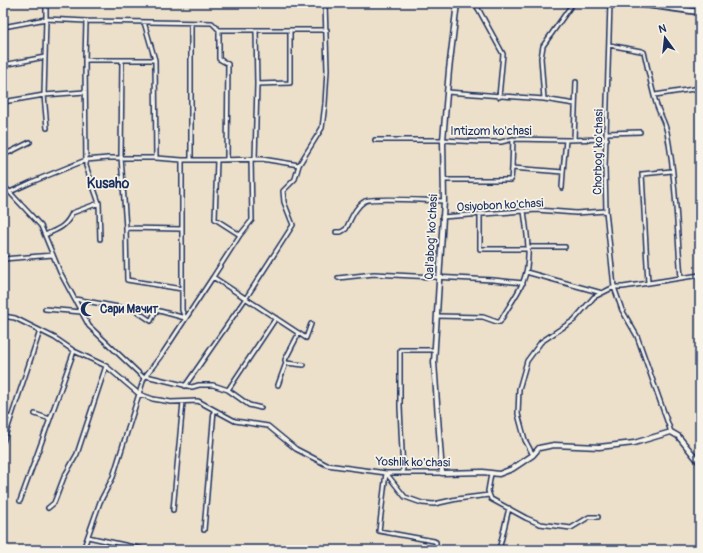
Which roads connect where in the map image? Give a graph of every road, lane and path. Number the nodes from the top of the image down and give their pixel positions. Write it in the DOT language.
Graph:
graph roads {
  1 [pos="46,3"];
  2 [pos="325,3"];
  3 [pos="457,3"];
  4 [pos="475,3"];
  5 [pos="573,3"];
  6 [pos="610,3"];
  7 [pos="634,3"];
  8 [pos="700,12"];
  9 [pos="46,19"];
  10 [pos="86,21"];
  11 [pos="144,22"];
  12 [pos="191,23"];
  13 [pos="3,27"];
  14 [pos="219,30"];
  15 [pos="256,30"];
  16 [pos="290,30"];
  17 [pos="326,30"];
  18 [pos="610,45"];
  19 [pos="45,57"];
  20 [pos="85,60"];
  21 [pos="122,60"];
  22 [pos="155,60"];
  23 [pos="3,65"];
  24 [pos="576,82"];
  25 [pos="257,84"];
  26 [pos="700,88"];
  27 [pos="86,92"];
  28 [pos="447,92"];
  29 [pos="44,95"];
  30 [pos="655,95"];
  31 [pos="499,97"];
  32 [pos="544,99"];
  33 [pos="3,102"];
  34 [pos="575,104"];
  35 [pos="47,128"];
  36 [pos="640,132"];
  37 [pos="607,133"];
  38 [pos="513,139"];
  39 [pos="375,140"];
  40 [pos="442,140"];
  41 [pos="566,140"];
  42 [pos="574,140"];
  43 [pos="606,140"];
  44 [pos="30,142"];
  45 [pos="3,154"];
  46 [pos="121,157"];
  47 [pos="156,158"];
  48 [pos="253,159"];
  49 [pos="86,160"];
  50 [pos="182,160"];
  51 [pos="191,160"];
  52 [pos="217,160"];
  53 [pos="227,160"];
  54 [pos="299,165"];
  55 [pos="512,168"];
  56 [pos="672,171"];
  57 [pos="563,172"];
  58 [pos="444,180"];
  59 [pos="3,185"];
  60 [pos="562,188"];
  61 [pos="10,192"];
  62 [pos="444,201"];
  63 [pos="99,203"];
  64 [pos="524,211"];
  65 [pos="606,211"];
  66 [pos="480,214"];
  67 [pos="442,217"];
  68 [pos="126,228"];
  69 [pos="182,229"];
  70 [pos="336,232"];
  71 [pos="45,235"];
  72 [pos="240,235"];
  73 [pos="100,239"];
  74 [pos="565,247"];
  75 [pos="528,248"];
  76 [pos="53,255"];
  77 [pos="3,260"];
  78 [pos="526,272"];
  79 [pos="700,274"];
  80 [pos="213,277"];
  81 [pos="440,277"];
  82 [pos="338,278"];
  83 [pos="681,278"];
  84 [pos="522,283"];
  85 [pos="648,283"];
  86 [pos="614,287"];
  87 [pos="182,289"];
  88 [pos="602,293"];
  89 [pos="246,298"];
  90 [pos="75,299"];
  91 [pos="45,309"];
  92 [pos="82,312"];
  93 [pos="3,316"];
  94 [pos="437,316"];
  95 [pos="185,318"];
  96 [pos="276,318"];
  97 [pos="310,324"];
  98 [pos="40,331"];
  99 [pos="299,333"];
  100 [pos="435,350"];
  101 [pos="74,351"];
  102 [pos="286,362"];
  103 [pos="304,365"];
  104 [pos="106,366"];
  105 [pos="145,377"];
  106 [pos="278,385"];
  107 [pos="185,386"];
  108 [pos="228,390"];
  109 [pos="139,394"];
  110 [pos="183,402"];
  111 [pos="261,408"];
  112 [pos="214,410"];
  113 [pos="35,414"];
  114 [pos="3,416"];
  115 [pos="11,418"];
  116 [pos="50,419"];
  117 [pos="671,432"];
  118 [pos="3,442"];
  119 [pos="533,455"];
  120 [pos="700,463"];
  121 [pos="386,473"];
  122 [pos="403,473"];
  123 [pos="442,473"];
  124 [pos="491,474"];
  125 [pos="489,495"];
  126 [pos="20,501"];
  127 [pos="48,508"];
  128 [pos="510,508"];
  129 [pos="173,510"];
  130 [pos="598,517"];
  131 [pos="204,530"];
  132 [pos="88,537"];
  133 [pos="83,550"];
  134 [pos="147,550"];
  135 [pos="436,550"];
  136 [pos="499,550"];
  1 -- 9 [label="street"];
  2 -- 17 [label="street"];
  3 -- 28 [label="street, Qal'abog' ko'chasi"];
  4 -- 31 [label="street"];
  5 -- 32 [label="street"];
  6 -- 18 [label="street, Сhorbog' ko'chasi"];
  7 -- 8 [label="main road"];
  9 -- 10 [label="street"];
  9 -- 13 [label="street"];
  9 -- 19 [label="street"];
  10 -- 11 [label="street"];
  10 -- 20 [label="street"];
  11 -- 12 [label="street"];
  11 -- 22 [label="street"];
  12 -- 14 [label="street"];
  12 -- 51 [label="street"];
  14 -- 15 [label="street"];
  14 -- 53 [label="street"];
  15 -- 16 [label="street"];
  15 -- 25 [label="street"];
  16 -- 17 [label="street"];
  16 -- 25 [label="street"];
  17 -- 54 [label="street"];
  18 -- 30 [label="street"];
  18 -- 37 [label="street, Сhorbog' ko'chasi"];
  19 -- 23 [label="street"];
  19 -- 29 [label="street"];
  20 -- 21 [label="street"];
  20 -- 27 [label="street"];
  21 -- 22 [label="street"];
  21 -- 46 [label="street"];
  22 -- 47 [label="street"];
  24 -- 34 [label="street"];
  25 -- 48 [label="street"];
  26 -- 30 [label="street"];
  27 -- 29 [label="street"];
  27 -- 49 [label="street"];
  28 -- 31 [label="street"];
  28 -- 40 [label="street, Qal'abog' ko'chasi"];
  29 -- 33 [label="street"];
  29 -- 35 [label="street"];
  30 -- 56 [label="street"];
  31 -- 32 [label="street"];
  32 -- 34 [label="street"];
  34 -- 42 [label="street"];
  36 -- 37 [label="street"];
  37 -- 43 [label="street, Сhorbog' ko'chasi"];
  38 -- 40 [label="street, Intizom ko'chasi"];
  38 -- 41 [label="street, Intizom ko'chasi"];
  38 -- 55 [label="street"];
  39 -- 40 [label="street, Intizom ko'chasi"];
  40 -- 58 [label="street, Qal'abog' ko'chasi"];
  41 -- 42 [label="street, Intizom ko'chasi"];
  41 -- 57 [label="street"];
  42 -- 43 [label="street, Intizom ko'chasi"];
  43 -- 65 [label="street, Сhorbog' ko'chasi"];
  44 -- 45 [label="street"];
  46 -- 47 [label="street"];
  46 -- 49 [label="street"];
  46 -- 68 [label="street"];
  47 -- 50 [label="street"];
  48 -- 53 [label="street"];
  48 -- 54 [label="street"];
  48 -- 72 [label="street"];
  49 -- 61 [label="street"];
  49 -- 63 [label="street"];
  50 -- 51 [label="street"];
  50 -- 69 [label="street"];
  51 -- 52 [label="street"];
  52 -- 53 [label="street"];
  52 -- 72 [label="street"];
  54 -- 89 [label="street"];
  55 -- 57 [label="street"];
  55 -- 58 [label="street"];
  56 -- 83 [label="street"];
  56 -- 85 [label="street"];
  57 -- 60 [label="street"];
  58 -- 62 [label="street, Qal'abog' ko'chasi"];
  59 -- 61 [label="street"];
  61 -- 71 [label="street"];
  62 -- 67 [label="street, Qal'abog' ko'chasi"];
  62 -- 70 [label="street"];
  63 -- 71 [label="street"];
  63 -- 73 [label="street"];
  64 -- 65 [label="street, Osiyobon ko'chasi"];
  64 -- 66 [label="street, Osiyobon ko'chasi"];
  64 -- 75 [label="street"];
  65 -- 86 [label="street, Сhorbog' ko'chasi"];
  66 -- 67 [label="street, Osiyobon ko'chasi"];
  66 -- 75 [label="street"];
  67 -- 81 [label="street, Qal'abog' ko'chasi"];
  68 -- 69 [label="street"];
  68 -- 87 [label="street"];
  69 -- 87 [label="street"];
  71 -- 76 [label="street"];
  72 -- 80 [label="street"];
  74 -- 75 [label="street"];
  75 -- 78 [label="street"];
  76 -- 77 [label="street"];
  76 -- 90 [label="street"];
  78 -- 84 [label="street"];
  78 -- 88 [label="street"];
  79 -- 83 [label="street"];
  80 -- 89 [label="street"];
  80 -- 95 [label="street"];
  81 -- 82 [label="street"];
  81 -- 84 [label="street"];
  81 -- 94 [label="street, Qal'abog' ko'chasi"];
  83 -- 85 [label="street"];
  84 -- 94 [label="street"];
  85 -- 86 [label="street"];
  86 -- 88 [label="street"];
  86 -- 117 [label="street, Сhorbog' ko'chasi"];
  87 -- 95 [label="street"];
  88 -- 119 [label="street"];
  89 -- 96 [label="street"];
  89 -- 107 [label="street"];
  90 -- 92 [label="street"];
  90 -- 95 [label="street"];
  91 -- 92 [label="street"];
  92 -- 105 [label="street"];
  93 -- 98 [label="street"];
  94 -- 100 [label="street, Qal'abog' ko'chasi"];
  95 -- 105 [label="street"];
  96 -- 99 [label="street"];
  96 -- 108 [label="street"];
  97 -- 99 [label="street"];
  98 -- 101 [label="street"];
  98 -- 115 [label="street"];
  99 -- 102 [label="street"];
  100 -- 122 [label="street"];
  100 -- 123 [label="street, Qal'abog' ko'chasi"];
  101 -- 104 [label="street"];
  101 -- 116 [label="street"];
  102 -- 103 [label="street"];
  102 -- 106 [label="street"];
  104 -- 109 [label="street"];
  104 -- 127 [label="street"];
  105 -- 107 [label="street"];
  105 -- 109 [label="street"];
  107 -- 108 [label="street"];
  108 -- 111 [label="street"];
  109 -- 110 [label="street, Yoshlik ko'chasi"];
  109 -- 132 [label="street"];
  110 -- 112 [label="street, Yoshlik ko'chasi"];
  110 -- 129 [label="street"];
  112 -- 121 [label="street, Yoshlik ko'chasi"];
  112 -- 131 [label="street"];
  113 -- 116 [label="street"];
  114 -- 115 [label="street"];
  115 -- 118 [label="street"];
  116 -- 126 [label="street"];
  117 -- 119 [label="street, Yoshlik ko'chasi"];
  117 -- 120 [label="street"];
  119 -- 124 [label="street, Yoshlik ko'chasi"];
  121 -- 122 [label="street, Yoshlik ko'chasi"];
  121 -- 125 [label="street"];
  121 -- 135 [label="street"];
  122 -- 123 [label="street, Yoshlik ko'chasi"];
  123 -- 124 [label="street, Yoshlik ko'chasi"];
  124 -- 125 [label="street"];
  125 -- 128 [label="street"];
  128 -- 130 [label="street"];
  128 -- 136 [label="street"];
  132 -- 133 [label="street"];
  132 -- 134 [label="street"];
}
